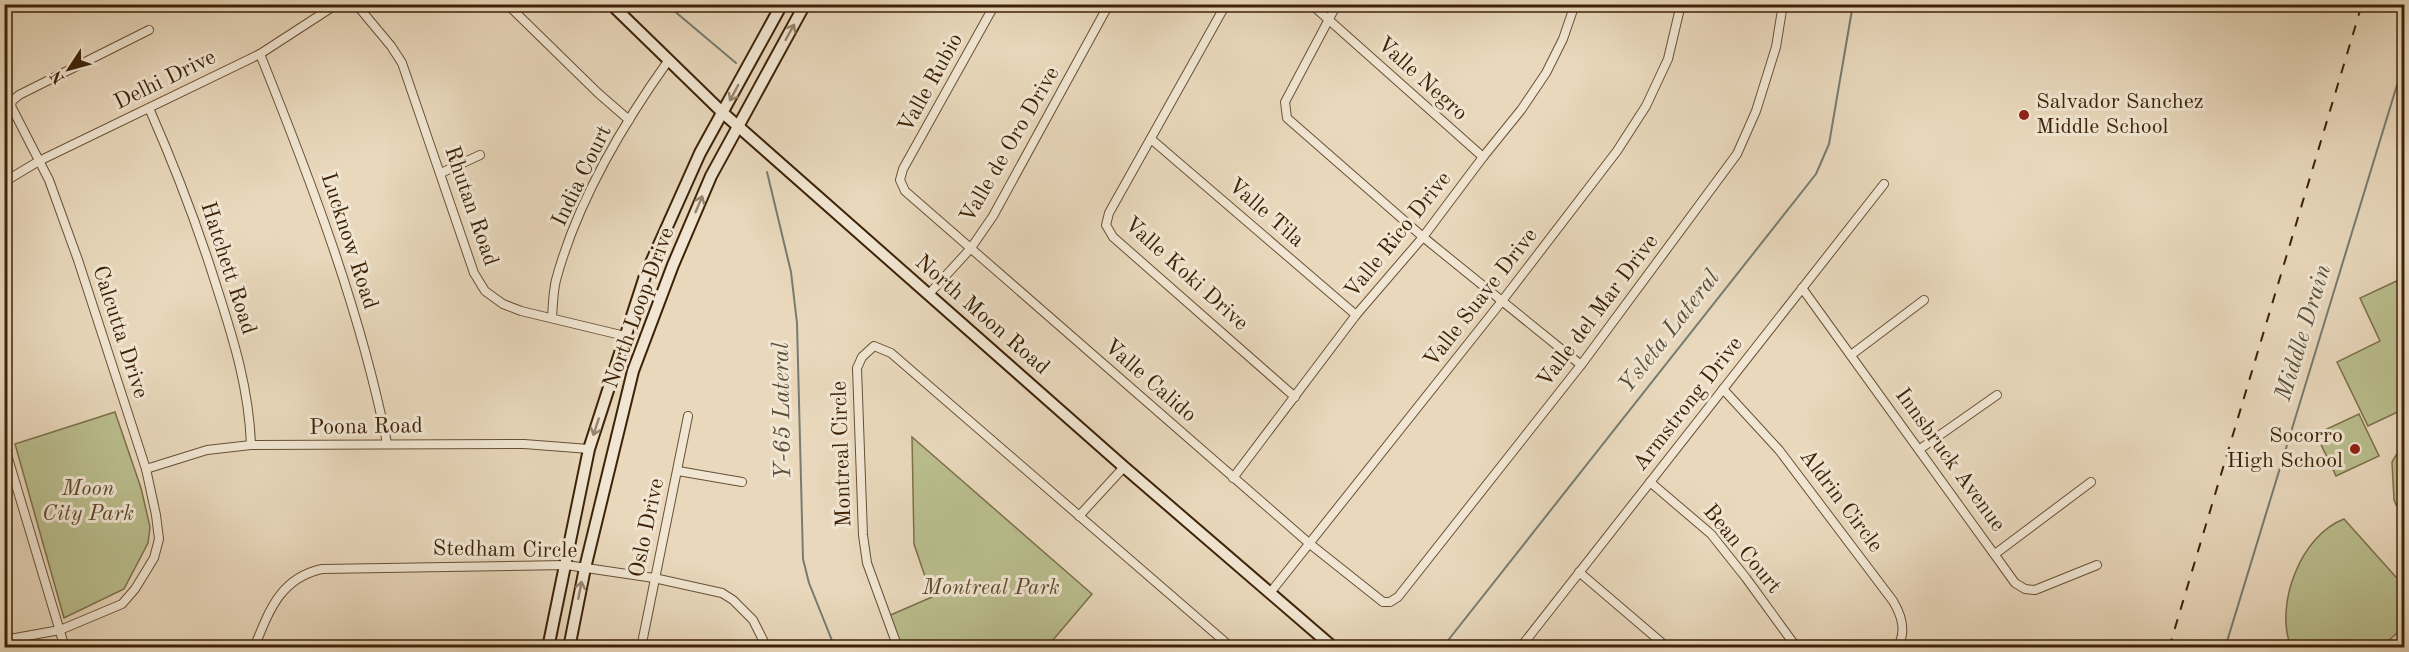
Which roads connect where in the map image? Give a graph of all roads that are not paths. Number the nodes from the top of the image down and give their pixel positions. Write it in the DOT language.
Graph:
graph roads {
  1 [pos="337,4"];
  2 [pos="356,4"];
  3 [pos="611,4"];
  4 [pos="805,4"];
  5 [pos="995,4"];
  6 [pos="1109,4"];
  7 [pos="1226,4"];
  8 [pos="1311,4"];
  9 [pos="1337,4"];
  10 [pos="1575,4"];
  11 [pos="1681,4"];
  12 [pos="1783,4"];
  13 [pos="780,5"];
  14 [pos="514,7"];
  15 [pos="1329,20"];
  16 [pos="149,30"];
  17 [pos="260,54"];
  18 [pos="668,61"];
  19 [pos="149,108"];
  20 [pos="723,113"];
  21 [pos="629,120"];
  22 [pos="738,125"];
  23 [pos="1151,139"];
  24 [pos="480,155"];
  25 [pos="1483,157"];
  26 [pos="39,161"];
  27 [pos="441,173"];
  28 [pos="900,180"];
  29 [pos="4,182"];
  30 [pos="1884,184"];
  31 [pos="1423,237"];
  32 [pos="971,248"];
  33 [pos="1802,288"];
  34 [pos="929,294"];
  35 [pos="1924,300"];
  36 [pos="1502,301"];
  37 [pos="1356,315"];
  38 [pos="552,317"];
  39 [pos="625,336"];
  40 [pos="1851,354"];
  41 [pos="1581,365"];
  42 [pos="1723,389"];
  43 [pos="1996,395"];
  44 [pos="1295,397"];
  45 [pos="688,416"];
  46 [pos="387,443"];
  47 [pos="251,445"];
  48 [pos="4,446"];
  49 [pos="589,449"];
  50 [pos="1920,449"];
  51 [pos="1124,467"];
  52 [pos="146,469"];
  53 [pos="678,471"];
  54 [pos="1233,478"];
  55 [pos="742,482"];
  56 [pos="1650,482"];
  57 [pos="2091,482"];
  58 [pos="1079,516"];
  59 [pos="1310,544"];
  60 [pos="1995,554"];
  61 [pos="2097,565"];
  62 [pos="566,566"];
  63 [pos="585,568"];
  64 [pos="1579,572"];
  65 [pos="654,578"];
  66 [pos="1270,593"];
  67 [pos="1383,602"];
  68 [pos="60,630"];
  69 [pos="4,640"];
  70 [pos="65,648"];
  71 [pos="254,648"];
  72 [pos="548,648"];
  73 [pos="569,648"];
  74 [pos="641,648"];
  75 [pos="767,648"];
  76 [pos="898,648"];
  77 [pos="1232,648"];
  78 [pos="1334,648"];
  79 [pos="1520,648"];
  80 [pos="1668,648"];
  81 [pos="1797,648"];
  82 [pos="1897,648"];
  1 -- 17 [label="street, Delhi Drive"];
  2 -- 27 [label="street, Rhutan Road"];
  3 -- 18 [label="main road, North Moon Road"];
  22 -- 4 [label="main road, North Loop Drive, one-way"];
  5 -- 28 [label="street, Valle Rubio"];
  6 -- 32 [label="street, Valle de Oro Drive"];
  7 -- 23 [label="street, Valle Koki Drive"];
  8 -- 15 [label="street, Valle Negro"];
  9 -- 15 [label="street"];
  10 -- 25 [label="street, Valle Rico Drive"];
  11 -- 36 [label="street, Valle Suave Drive"];
  12 -- 41 [label="street, Valle del Mar Drive"];
  13 -- 20 [label="main road, North Loop Drive, one-way"];
  14 -- 21 [label="street"];
  15 -- 25 [label="street, Valle Negro"];
  15 -- 31 [label="street"];
  16 -- 26 [label="street, Calcutta Drive"];
  17 -- 19 [label="street, Delhi Drive"];
  17 -- 46 [label="street, Lucknow Road"];
  18 -- 20 [label="main road, North Moon Road"];
  18 -- 21 [label="street, India Court"];
  19 -- 26 [label="street, Delhi Drive"];
  19 -- 47 [label="street, Hatchett Road"];
  20 -- 22 [label="main road, North Moon Road"];
  20 -- 39 [label="main road, North Loop Drive"];
  21 -- 38 [label="street, India Court"];
  22 -- 34 [label="main road, North Moon Road"];
  63 -- 22 [label="main road, North Loop Drive, one-way"];
  23 -- 37 [label="street, Valle Tila"];
  23 -- 44 [label="street, Valle Koki Drive"];
  24 -- 27 [label="street"];
  25 -- 31 [label="street, Valle Rico Drive"];
  26 -- 29 [label="street, Delhi Drive"];
  26 -- 52 [label="street, Calcutta Drive"];
  27 -- 38 [label="street, Rhutan Road"];
  28 -- 32 [label="street, Valle Calido"];
  30 -- 33 [label="street, Armstrong Drive"];
  31 -- 36 [label="street"];
  31 -- 37 [label="street, Valle Rico Drive"];
  32 -- 34 [label="street, Valle de Oro Drive"];
  32 -- 54 [label="street, Valle Calido"];
  33 -- 40 [label="street, Innsbruck Avenue"];
  33 -- 42 [label="street, Armstrong Drive"];
  34 -- 51 [label="main road, North Moon Road"];
  35 -- 40 [label="street"];
  36 -- 41 [label="street"];
  36 -- 59 [label="street, Valle Suave Drive"];
  37 -- 44 [label="street, Valle Rico Drive"];
  38 -- 39 [label="street, Rhutan Road"];
  39 -- 49 [label="main road, North Loop Drive, one-way"];
  40 -- 50 [label="street, Innsbruck Avenue"];
  41 -- 67 [label="street, Valle del Mar Drive"];
  42 -- 56 [label="street, Armstrong Drive"];
  42 -- 82 [label="street, Aldrin Circle"];
  43 -- 50 [label="street"];
  44 -- 54 [label="street, Valle Rico Drive"];
  45 -- 53 [label="street, Oslo Drive"];
  46 -- 47 [label="street, Poona Road"];
  46 -- 49 [label="street, Poona Road"];
  47 -- 52 [label="street, Poona Road"];
  48 -- 68 [label="street"];
  49 -- 62 [label="main road, North Loop Drive"];
  50 -- 60 [label="street, Innsbruck Avenue"];
  51 -- 58 [label="street"];
  51 -- 66 [label="main road, North Moon Road"];
  52 -- 68 [label="street, Calcutta Drive"];
  53 -- 55 [label="street"];
  53 -- 65 [label="street, Oslo Drive"];
  54 -- 59 [label="street, Valle Calido"];
  56 -- 64 [label="street, Armstrong Drive"];
  56 -- 81 [label="street, Bean Court"];
  57 -- 60 [label="street"];
  58 -- 76 [label="street, Montreal Circle"];
  58 -- 77 [label="street, Montreal Circle"];
  59 -- 66 [label="street, Valle Suave Drive"];
  59 -- 67 [label="street, Valle Calido"];
  60 -- 61 [label="street, Innsbruck Avenue"];
  62 -- 63 [label="street, Stedham Circle"];
  62 -- 71 [label="street, Stedham Circle"];
  62 -- 72 [label="main road, North Loop Drive"];
  63 -- 65 [label="street, Stedham Circle"];
  73 -- 63 [label="main road, North Loop Drive, one-way"];
  64 -- 79 [label="street, Armstrong Drive"];
  64 -- 80 [label="street"];
  65 -- 74 [label="street, Oslo Drive"];
  65 -- 75 [label="street, Stedham Circle"];
  66 -- 78 [label="main road, North Moon Road"];
  68 -- 69 [label="street, Calcutta Drive"];
  68 -- 70 [label="street"];
}
